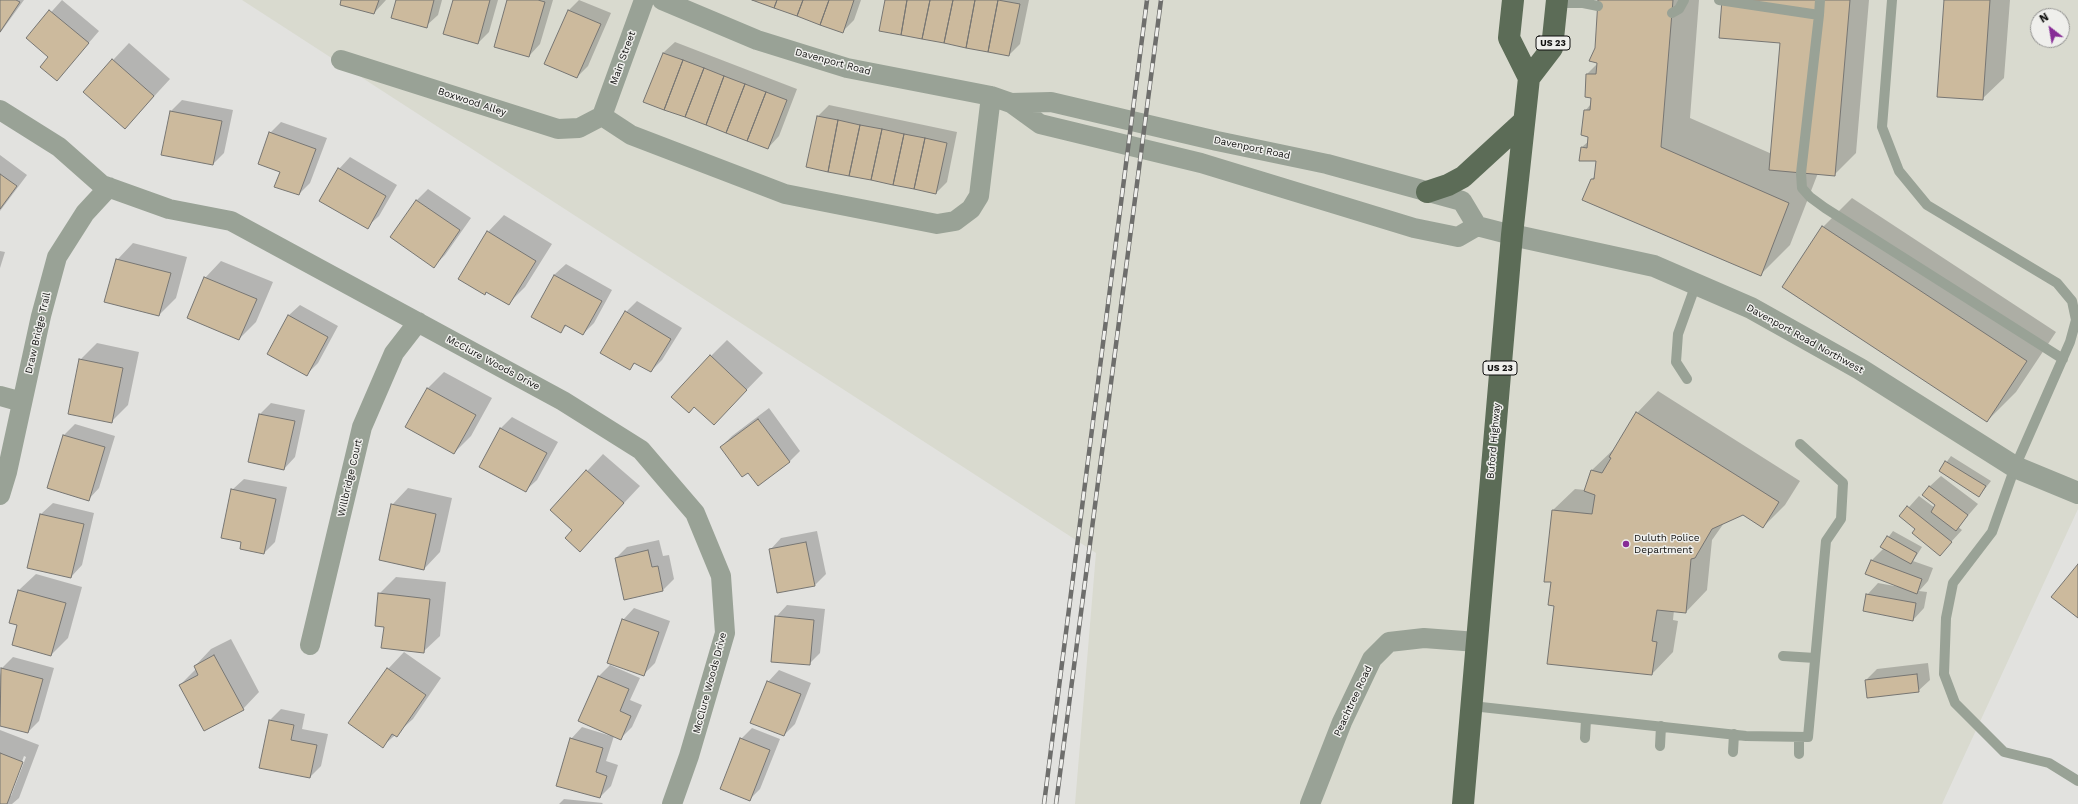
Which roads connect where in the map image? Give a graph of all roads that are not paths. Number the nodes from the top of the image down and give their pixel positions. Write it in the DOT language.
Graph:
graph roads {
  1 [pos="644,0"];
  2 [pos="662,0"];
  3 [pos="1513,0"];
  4 [pos="1684,0"];
  5 [pos="1719,0"];
  6 [pos="1820,0"];
  7 [pos="1892,0"];
  8 [pos="1557,1"];
  9 [pos="1758,3"];
  10 [pos="1598,6"];
  11 [pos="1672,13"];
  12 [pos="1818,15"];
  13 [pos="341,60"];
  14 [pos="1529,78"];
  15 [pos="991,96"];
  16 [pos="1011,103"];
  17 [pos="0,110"];
  18 [pos="602,116"];
  19 [pos="1524,121"];
  20 [pos="109,188"];
  21 [pos="1427,192"];
  22 [pos="1477,226"];
  23 [pos="1512,235"];
  24 [pos="1696,284"];
  25 [pos="418,322"];
  26 [pos="2063,359"];
  27 [pos="1687,379"];
  28 [pos="0,396"];
  29 [pos="22,402"];
  30 [pos="1800,444"];
  31 [pos="2015,467"];
  32 [pos="2078,493"];
  33 [pos="0,495"];
  34 [pos="1477,642"];
  35 [pos="310,646"];
  36 [pos="1783,656"];
  37 [pos="1815,658"];
  38 [pos="1472,706"];
  39 [pos="1586,719"];
  40 [pos="1661,726"];
  41 [pos="1734,734"];
  42 [pos="1585,738"];
  43 [pos="1799,738"];
  44 [pos="1660,746"];
  45 [pos="1733,752"];
  46 [pos="1798,754"];
  47 [pos="2078,781"];
  48 [pos="672,804"];
  49 [pos="1310,804"];
  50 [pos="1463,804"];
  1 -- 18 [label="street, Main Street"];
  2 -- 15 [label="street, Davenport Road"];
  3 -- 14 [label="main road"];
  4 -- 11 [label="lane"];
  5 -- 9 [label="lane"];
  6 -- 12 [label="lane"];
  7 -- 26 [label="lane"];
  8 -- 10 [label="lane"];
  8 -- 14 [label="main road, US 23"];
  9 -- 12 [label="lane"];
  12 -- 26 [label="lane"];
  13 -- 18 [label="street, Boxwood Alley"];
  14 -- 19 [label="main road, Buford Highway / US 23"];
  15 -- 16 [label="street, Davenport Road"];
  15 -- 18 [label="street"];
  16 -- 21 [label="street, Davenport Road"];
  16 -- 22 [label="street, Davenport Road"];
  17 -- 20 [label="street, McClure Woods Drive"];
  19 -- 21 [label="main road"];
  19 -- 23 [label="main road, Buford Highway / US 23"];
  20 -- 25 [label="street, McClure Woods Drive"];
  20 -- 29 [label="street, Draw Bridge Trail"];
  21 -- 22 [label="street, Davenport Road"];
  22 -- 23 [label="street"];
  23 -- 24 [label="street, Davenport Road Northwest"];
  23 -- 34 [label="main road, Buford Highway / US 23"];
  24 -- 27 [label="lane"];
  24 -- 31 [label="street, Davenport Road Northwest"];
  25 -- 35 [label="street, Willbridge Court"];
  25 -- 48 [label="street, McClure Woods Drive"];
  26 -- 31 [label="lane"];
  28 -- 29 [label="street"];
  29 -- 33 [label="street, Draw Bridge Trail"];
  30 -- 37 [label="lane"];
  31 -- 32 [label="street, Davenport Road Northwest"];
  31 -- 47 [label="lane"];
  34 -- 38 [label="main road, Buford Highway / US 23"];
  34 -- 49 [label="street, Peachtree Road"];
  36 -- 37 [label="lane"];
  37 -- 43 [label="lane"];
  38 -- 39 [label="lane"];
  38 -- 50 [label="main road, Buford Highway / US 23"];
  39 -- 40 [label="lane"];
  39 -- 42 [label="lane"];
  40 -- 41 [label="lane"];
  40 -- 44 [label="lane"];
  41 -- 43 [label="lane"];
  41 -- 45 [label="lane"];
  43 -- 46 [label="lane"];
}
